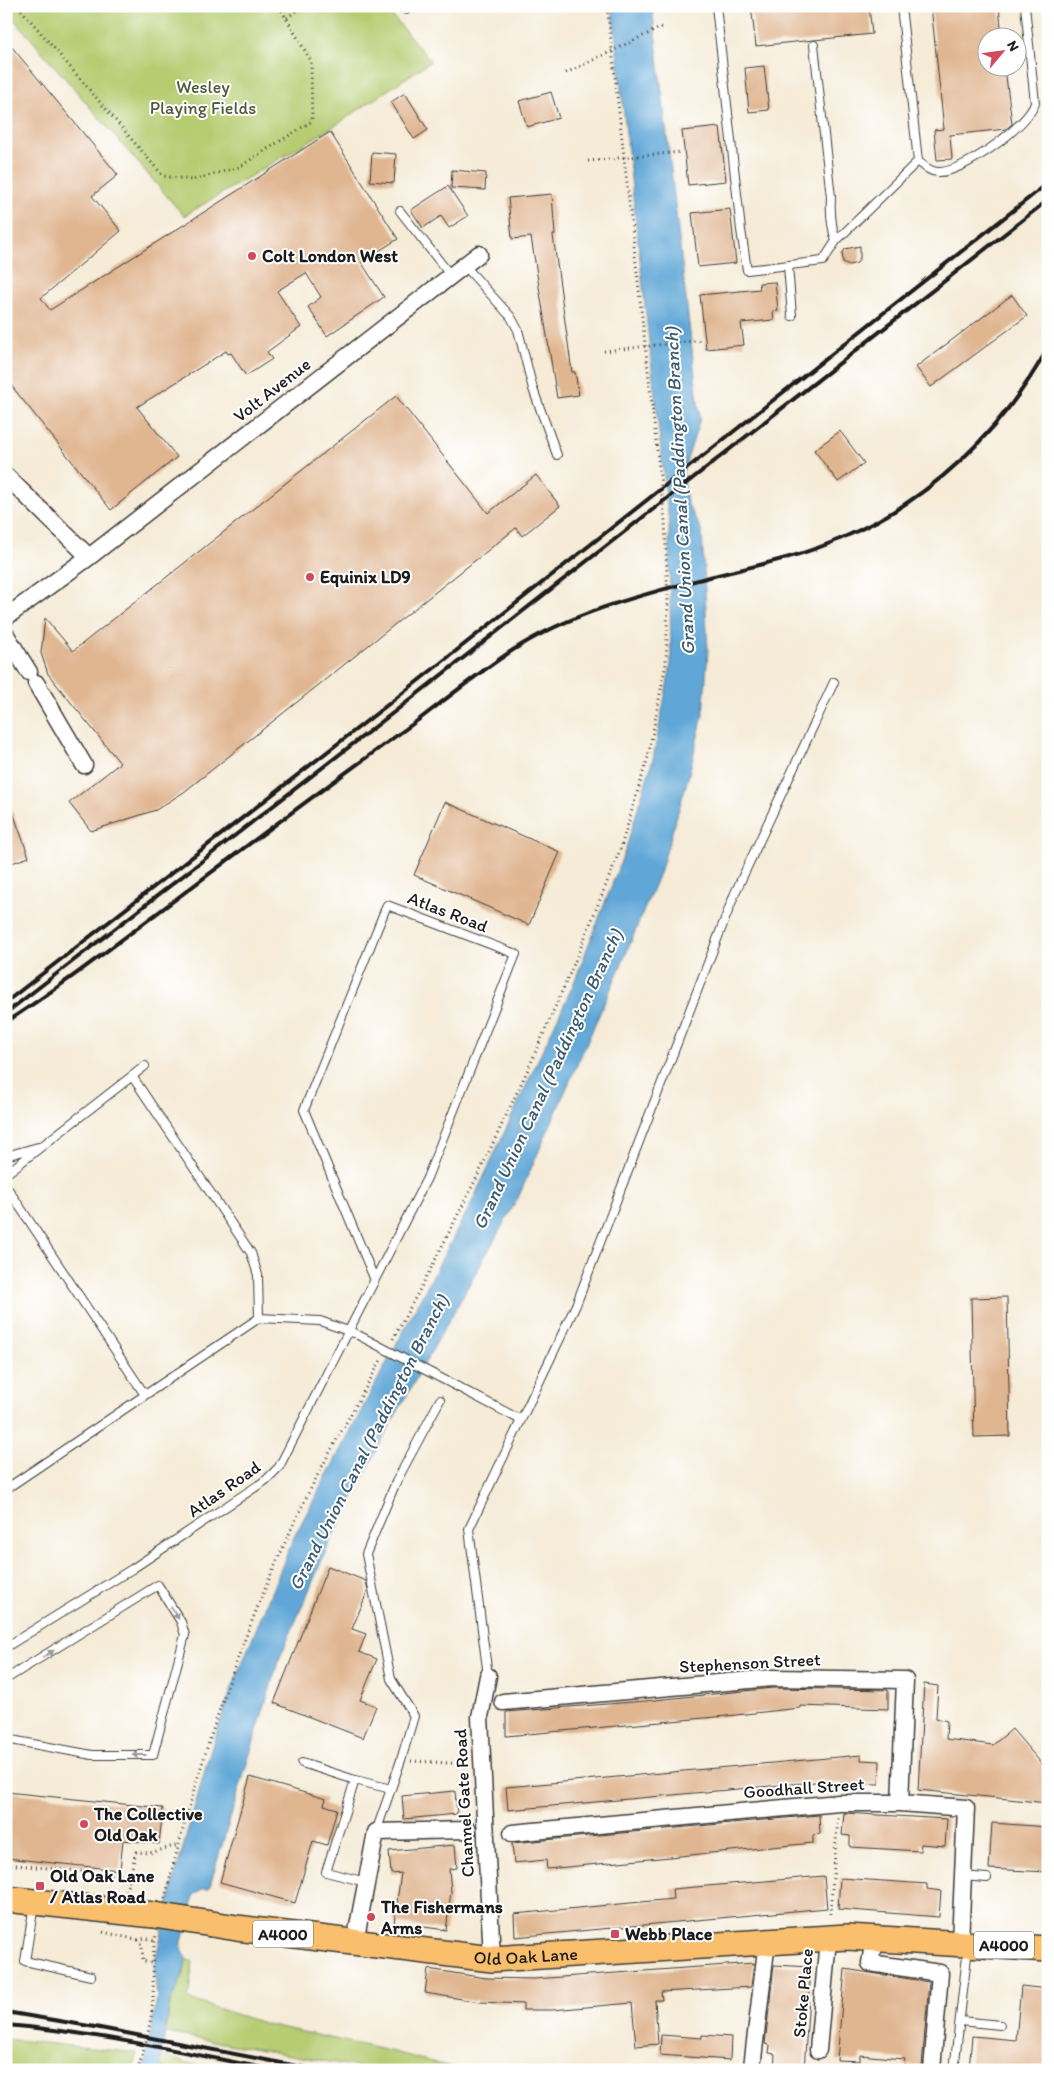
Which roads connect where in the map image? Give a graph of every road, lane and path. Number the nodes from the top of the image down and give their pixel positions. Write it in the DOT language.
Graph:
graph roads {
  1 [pos="18,6"];
  2 [pos="279,6"];
  3 [pos="302,6"];
  4 [pos="629,6"];
  5 [pos="716,6"];
  6 [pos="901,6"];
  7 [pos="1025,6"];
  8 [pos="605,8"];
  9 [pos="287,18"];
  10 [pos="664,26"];
  11 [pos="814,45"];
  12 [pos="566,74"];
  13 [pos="681,152"];
  14 [pos="588,160"];
  15 [pos="918,161"];
  16 [pos="400,211"];
  17 [pos="836,241"];
  18 [pos="479,254"];
  19 [pos="788,265"];
  20 [pos="465,266"];
  21 [pos="451,276"];
  22 [pos="792,316"];
  23 [pos="702,340"];
  24 [pos="604,350"];
  25 [pos="557,455"];
  26 [pos="6,476"];
  27 [pos="89,558"];
  28 [pos="6,617"];
  29 [pos="6,635"];
  30 [pos="834,682"];
  31 [pos="84,765"];
  32 [pos="145,1066"];
  33 [pos="132,1076"];
  34 [pos="42,1146"];
  35 [pos="6,1156"];
  36 [pos="6,1174"];
  37 [pos="6,1186"];
  38 [pos="374,1278"];
  39 [pos="259,1318"];
  40 [pos="350,1330"];
  41 [pos="390,1345"];
  42 [pos="385,1353"];
  43 [pos="145,1395"];
  44 [pos="440,1400"];
  45 [pos="521,1420"];
  46 [pos="6,1489"];
  47 [pos="6,1647"];
  48 [pos="488,1676"];
  49 [pos="6,1679"];
  50 [pos="503,1702"];
  51 [pos="6,1738"];
  52 [pos="401,1760"];
  53 [pos="302,1763"];
  54 [pos="483,1764"];
  55 [pos="355,1780"];
  56 [pos="391,1789"];
  57 [pos="839,1802"];
  58 [pos="900,1803"];
  59 [pos="152,1816"];
  60 [pos="186,1822"];
  61 [pos="468,1830"];
  62 [pos="376,1832"];
  63 [pos="512,1833"];
  64 [pos="178,1845"];
  65 [pos="6,1864"];
  66 [pos="130,1876"];
  67 [pos="962,1876"];
  68 [pos="987,1878"];
  69 [pos="366,1882"];
  70 [pos="126,1890"];
  71 [pos="6,1899"];
  72 [pos="34,1903"];
  73 [pos="830,1914"];
  74 [pos="158,1916"];
  75 [pos="101,1932"];
  76 [pos="828,1939"];
  77 [pos="874,1939"];
  78 [pos="138,1940"];
  79 [pos="155,1941"];
  80 [pos="767,1941"];
  81 [pos="354,1942"];
  82 [pos="960,1942"];
  83 [pos="1048,1948"];
  84 [pos="492,1959"];
  85 [pos="151,1963"];
  86 [pos="91,1976"];
  87 [pos="960,2021"];
  88 [pos="1000,2025"];
  89 [pos="818,2050"];
  90 [pos="752,2067"];
  91 [pos="138,2070"];
  92 [pos="932,2070"];
  93 [pos="954,2070"];
  1 -- 9 [label="path"];
  2 -- 9 [label="path"];
  3 -- 9 [label="path"];
  4 -- 8 [label="path, bridge"];
  5 -- 19 [label="lane"];
  6 -- 15 [label="lane"];
  7 -- 15 [label="lane"];
  8 -- 41 [label="path"];
  10 -- 12 [label="path, bridge"];
  11 -- 17 [label="lane"];
  13 -- 14 [label="path, bridge"];
  15 -- 17 [label="lane"];
  16 -- 21 [label="lane"];
  17 -- 19 [label="lane"];
  18 -- 20 [label="street, Volt Avenue"];
  19 -- 22 [label="lane"];
  20 -- 21 [label="street, Volt Avenue"];
  20 -- 25 [label="lane"];
  21 -- 27 [label="street, Volt Avenue"];
  23 -- 24 [label="path, bridge"];
  26 -- 27 [label="street"];
  27 -- 28 [label="street, Volt Avenue"];
  29 -- 31 [label="street"];
  30 -- 45 [label="lane"];
  32 -- 33 [label="lane"];
  33 -- 34 [label="lane"];
  33 -- 39 [label="lane"];
  34 -- 35 [label="lane"];
  34 -- 36 [label="lane"];
  37 -- 43 [label="lane"];
  38 -- 38 [label="lane, Atlas Road"];
  38 -- 40 [label="lane, Atlas Road"];
  39 -- 40 [label="lane"];
  39 -- 43 [label="lane"];
  40 -- 45 [label="lane, bridge"];
  40 -- 47 [label="lane, Atlas Road"];
  42 -- 60 [label="path"];
  43 -- 46 [label="lane"];
  44 -- 52 [label="lane"];
  45 -- 48 [label="lane"];
  48 -- 54 [label="street, Channel Gate Road"];
  49 -- 51 [label="lane, one-way"];
  50 -- 58 [label="street, Stephenson Street"];
  52 -- 54 [label="path"];
  52 -- 56 [label="lane"];
  53 -- 55 [label="lane"];
  54 -- 84 [label="street, Channel Gate Road"];
  55 -- 56 [label="lane"];
  55 -- 69 [label="lane"];
  56 -- 62 [label="lane"];
  57 -- 58 [label="street, Goodhall Street"];
  57 -- 63 [label="street, Goodhall Street"];
  57 -- 73 [label="path"];
  58 -- 67 [label="street, Goodhall Street"];
  59 -- 60 [label="path"];
  60 -- 64 [label="path"];
  61 -- 62 [label="street"];
  62 -- 69 [label="street"];
  64 -- 66 [label="path"];
  64 -- 74 [label="path"];
  65 -- 66 [label="path"];
  66 -- 70 [label="path"];
  67 -- 68 [label="lane"];
  67 -- 82 [label="street, Goodhall Street"];
  69 -- 81 [label="street"];
  71 -- 72 [label="main road, Old Oak Lane / A4000"];
  72 -- 74 [label="main road, Old Oak Lane / A4000"];
  72 -- 86 [label="lane"];
  74 -- 79 [label="path"];
  74 -- 81 [label="main road, Old Oak Lane / A4000, bridge"];
  75 -- 78 [label="path"];
  76 -- 77 [label="main road, Old Oak Lane / A4000"];
  76 -- 80 [label="main road, Old Oak Lane / A4000"];
  76 -- 89 [label="street, Stoke Place"];
  77 -- 82 [label="main road, Old Oak Lane / A4000"];
  77 -- 92 [label="street"];
  78 -- 79 [label="path"];
  78 -- 85 [label="path"];
  79 -- 85 [label="path"];
  80 -- 84 [label="main road, Old Oak Lane / A4000"];
  80 -- 90 [label="street"];
  81 -- 84 [label="main road, Old Oak Lane / A4000"];
  82 -- 83 [label="main road, Old Oak Lane / A4000"];
  82 -- 87 [label="lane"];
  85 -- 91 [label="path"];
  87 -- 88 [label="lane"];
  87 -- 93 [label="lane"];
}
